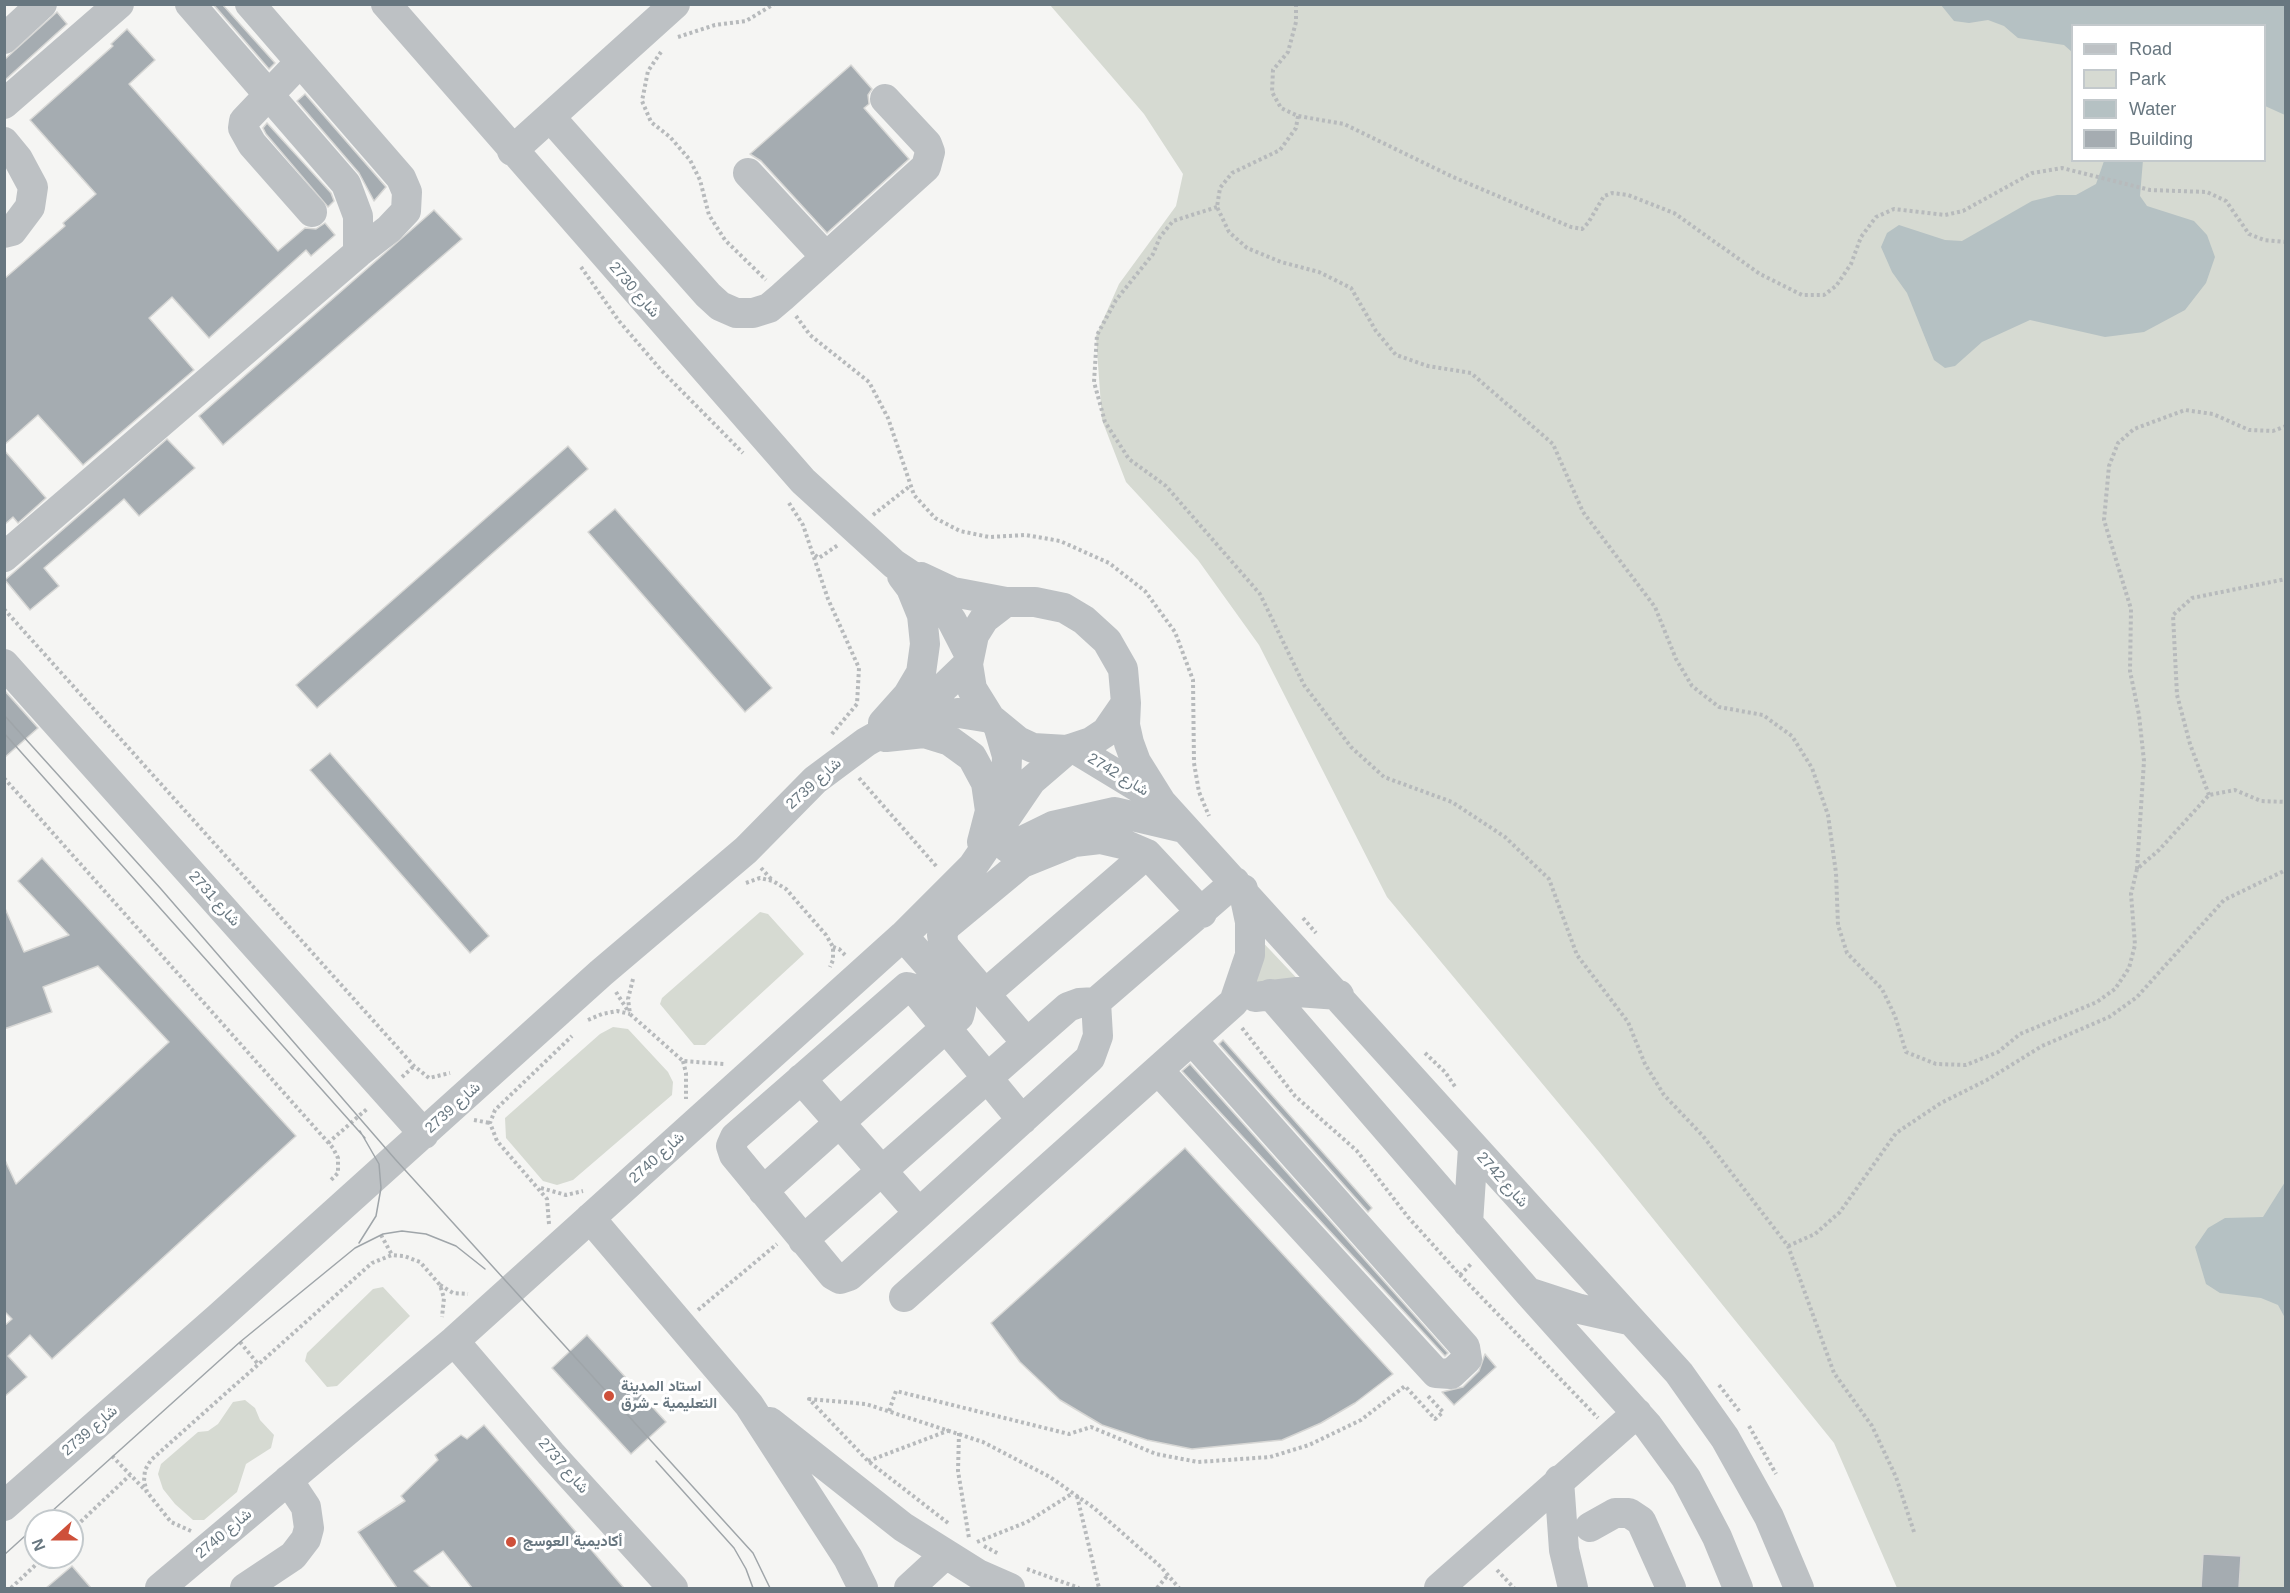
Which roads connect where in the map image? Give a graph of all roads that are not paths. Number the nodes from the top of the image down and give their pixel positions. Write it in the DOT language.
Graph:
graph roads {
  1 [pos="42,4"];
  2 [pos="119,4"];
  3 [pos="190,4"];
  4 [pos="250,4"];
  5 [pos="386,4"];
  6 [pos="675,4"];
  7 [pos="4,39"];
  8 [pos="300,62"];
  9 [pos="268,94"];
  10 [pos="885,99"];
  11 [pos="4,104"];
  12 [pos="550,117"];
  13 [pos="4,142"];
  14 [pos="512,151"];
  15 [pos="748,173"];
  16 [pos="312,212"];
  17 [pos="4,233"];
  18 [pos="358,253"];
  19 [pos="826,257"];
  20 [pos="4,556"];
  21 [pos="894,564"];
  22 [pos="1006,602"];
  23 [pos="968,659"];
  24 [pos="4,664"];
  25 [pos="1126,703"];
  26 [pos="906,719"];
  27 [pos="994,722"];
  28 [pos="866,742"];
  29 [pos="1071,749"];
  30 [pos="1161,802"];
  31 [pos="1005,817"];
  32 [pos="1197,826"];
  33 [pos="1147,854"];
  34 [pos="964,876"];
  35 [pos="1239,886"];
  36 [pos="1202,913"];
  37 [pos="903,936"];
  38 [pos="985,994"];
  39 [pos="1270,994"];
  40 [pos="1339,995"];
  41 [pos="1096,1002"];
  42 [pos="1231,1005"];
  43 [pos="947,1029"];
  44 [pos="1192,1040"];
  45 [pos="1026,1042"];
  46 [pos="1158,1070"];
  47 [pos="986,1076"];
  48 [pos="801,1079"];
  49 [pos="1022,1120"];
  50 [pos="840,1124"];
  51 [pos="424,1134"];
  52 [pos="1473,1148"];
  53 [pos="881,1170"];
  54 [pos="763,1191"];
  55 [pos="588,1204"];
  56 [pos="919,1213"];
  57 [pos="1468,1222"];
  58 [pos="799,1234"];
  59 [pos="1528,1292"];
  60 [pos="904,1297"];
  61 [pos="1629,1320"];
  62 [pos="448,1331"];
  63 [pos="749,1405"];
  64 [pos="1637,1413"];
  65 [pos="288,1480"];
  66 [pos="1559,1480"];
  67 [pos="4,1506"];
  68 [pos="1590,1527"];
  69 [pos="957,1538"];
  70 [pos="1014,1576"];
  71 [pos="160,1588"];
  72 [pos="245,1588"];
  73 [pos="673,1588"];
  74 [pos="863,1588"];
  75 [pos="909,1588"];
  76 [pos="1439,1588"];
  77 [pos="1573,1588"];
  78 [pos="1671,1588"];
  79 [pos="1738,1588"];
  80 [pos="1799,1588"];
  1 -- 7 [label="street"];
  2 -- 11 [label="street"];
  3 -- 9 [label="street"];
  4 -- 8 [label="street"];
  5 -- 14 [label="street, شارع 2730"];
  6 -- 12 [label="street"];
  8 -- 9 [label="street"];
  8 -- 18 [label="street"];
  9 -- 16 [label="street"];
  9 -- 18 [label="street"];
  10 -- 19 [label="street"];
  12 -- 14 [label="street"];
  12 -- 19 [label="street"];
  13 -- 17 [label="street"];
  14 -- 21 [label="street, شارع 2730"];
  15 -- 19 [label="street"];
  18 -- 20 [label="street"];
  21 -- 22 [label="street, شارع 2730"];
  21 -- 23 [label="street, شارع 2730"];
  21 -- 28 [label="street"];
  22 -- 23 [label="street"];
  22 -- 25 [label="street"];
  23 -- 26 [label="street, شارع 2739"];
  23 -- 27 [label="street"];
  24 -- 51 [label="street, شارع 2731"];
  25 -- 29 [label="street"];
  25 -- 30 [label="street, شارع 2742"];
  26 -- 27 [label="street, شارع 2739"];
  26 -- 28 [label="street, شارع 2739"];
  27 -- 29 [label="street"];
  27 -- 31 [label="street"];
  28 -- 34 [label="street"];
  28 -- 51 [label="street, شارع 2739"];
  29 -- 30 [label="street, شارع 2742"];
  29 -- 31 [label="street, شارع 2740"];
  30 -- 32 [label="street, شارع 2742"];
  31 -- 34 [label="street, شارع 2740"];
  32 -- 34 [label="street"];
  32 -- 35 [label="street, شارع 2742"];
  33 -- 36 [label="street"];
  33 -- 38 [label="street"];
  33 -- 38 [label="street"];
  34 -- 37 [label="street, شارع 2740"];
  35 -- 36 [label="street"];
  35 -- 40 [label="street, شارع 2742"];
  35 -- 42 [label="street"];
  36 -- 41 [label="street"];
  37 -- 43 [label="street"];
  37 -- 55 [label="street, شارع 2740"];
  38 -- 45 [label="street"];
  39 -- 40 [label="street"];
  39 -- 42 [label="street"];
  39 -- 57 [label="street"];
  40 -- 52 [label="street, شارع 2742"];
  41 -- 45 [label="street"];
  41 -- 49 [label="street"];
  42 -- 44 [label="street"];
  43 -- 47 [label="street"];
  43 -- 48 [label="street"];
  43 -- 50 [label="street"];
  44 -- 46 [label="street"];
  44 -- 46 [label="street"];
  45 -- 47 [label="street"];
  46 -- 60 [label="street"];
  47 -- 49 [label="street"];
  47 -- 53 [label="street"];
  48 -- 50 [label="street"];
  48 -- 54 [label="street"];
  49 -- 56 [label="street"];
  50 -- 53 [label="street"];
  50 -- 54 [label="street"];
  51 -- 67 [label="street, شارع 2739"];
  52 -- 57 [label="street"];
  52 -- 61 [label="street, شارع 2742"];
  53 -- 56 [label="street"];
  53 -- 58 [label="street"];
  54 -- 58 [label="street"];
  55 -- 62 [label="street, شارع 2740"];
  55 -- 63 [label="street"];
  56 -- 58 [label="street"];
  57 -- 59 [label="street"];
  59 -- 61 [label="street"];
  59 -- 64 [label="street"];
  61 -- 80 [label="street, شارع 2742"];
  62 -- 65 [label="street, شارع 2740"];
  62 -- 73 [label="street, شارع 2737"];
  63 -- 69 [label="street"];
  63 -- 74 [label="street"];
  64 -- 66 [label="street"];
  64 -- 79 [label="street"];
  65 -- 71 [label="street, شارع 2740"];
  65 -- 72 [label="street"];
  66 -- 76 [label="street"];
  66 -- 77 [label="street"];
  68 -- 78 [label="street"];
  69 -- 70 [label="street"];
  69 -- 75 [label="street"];
}
